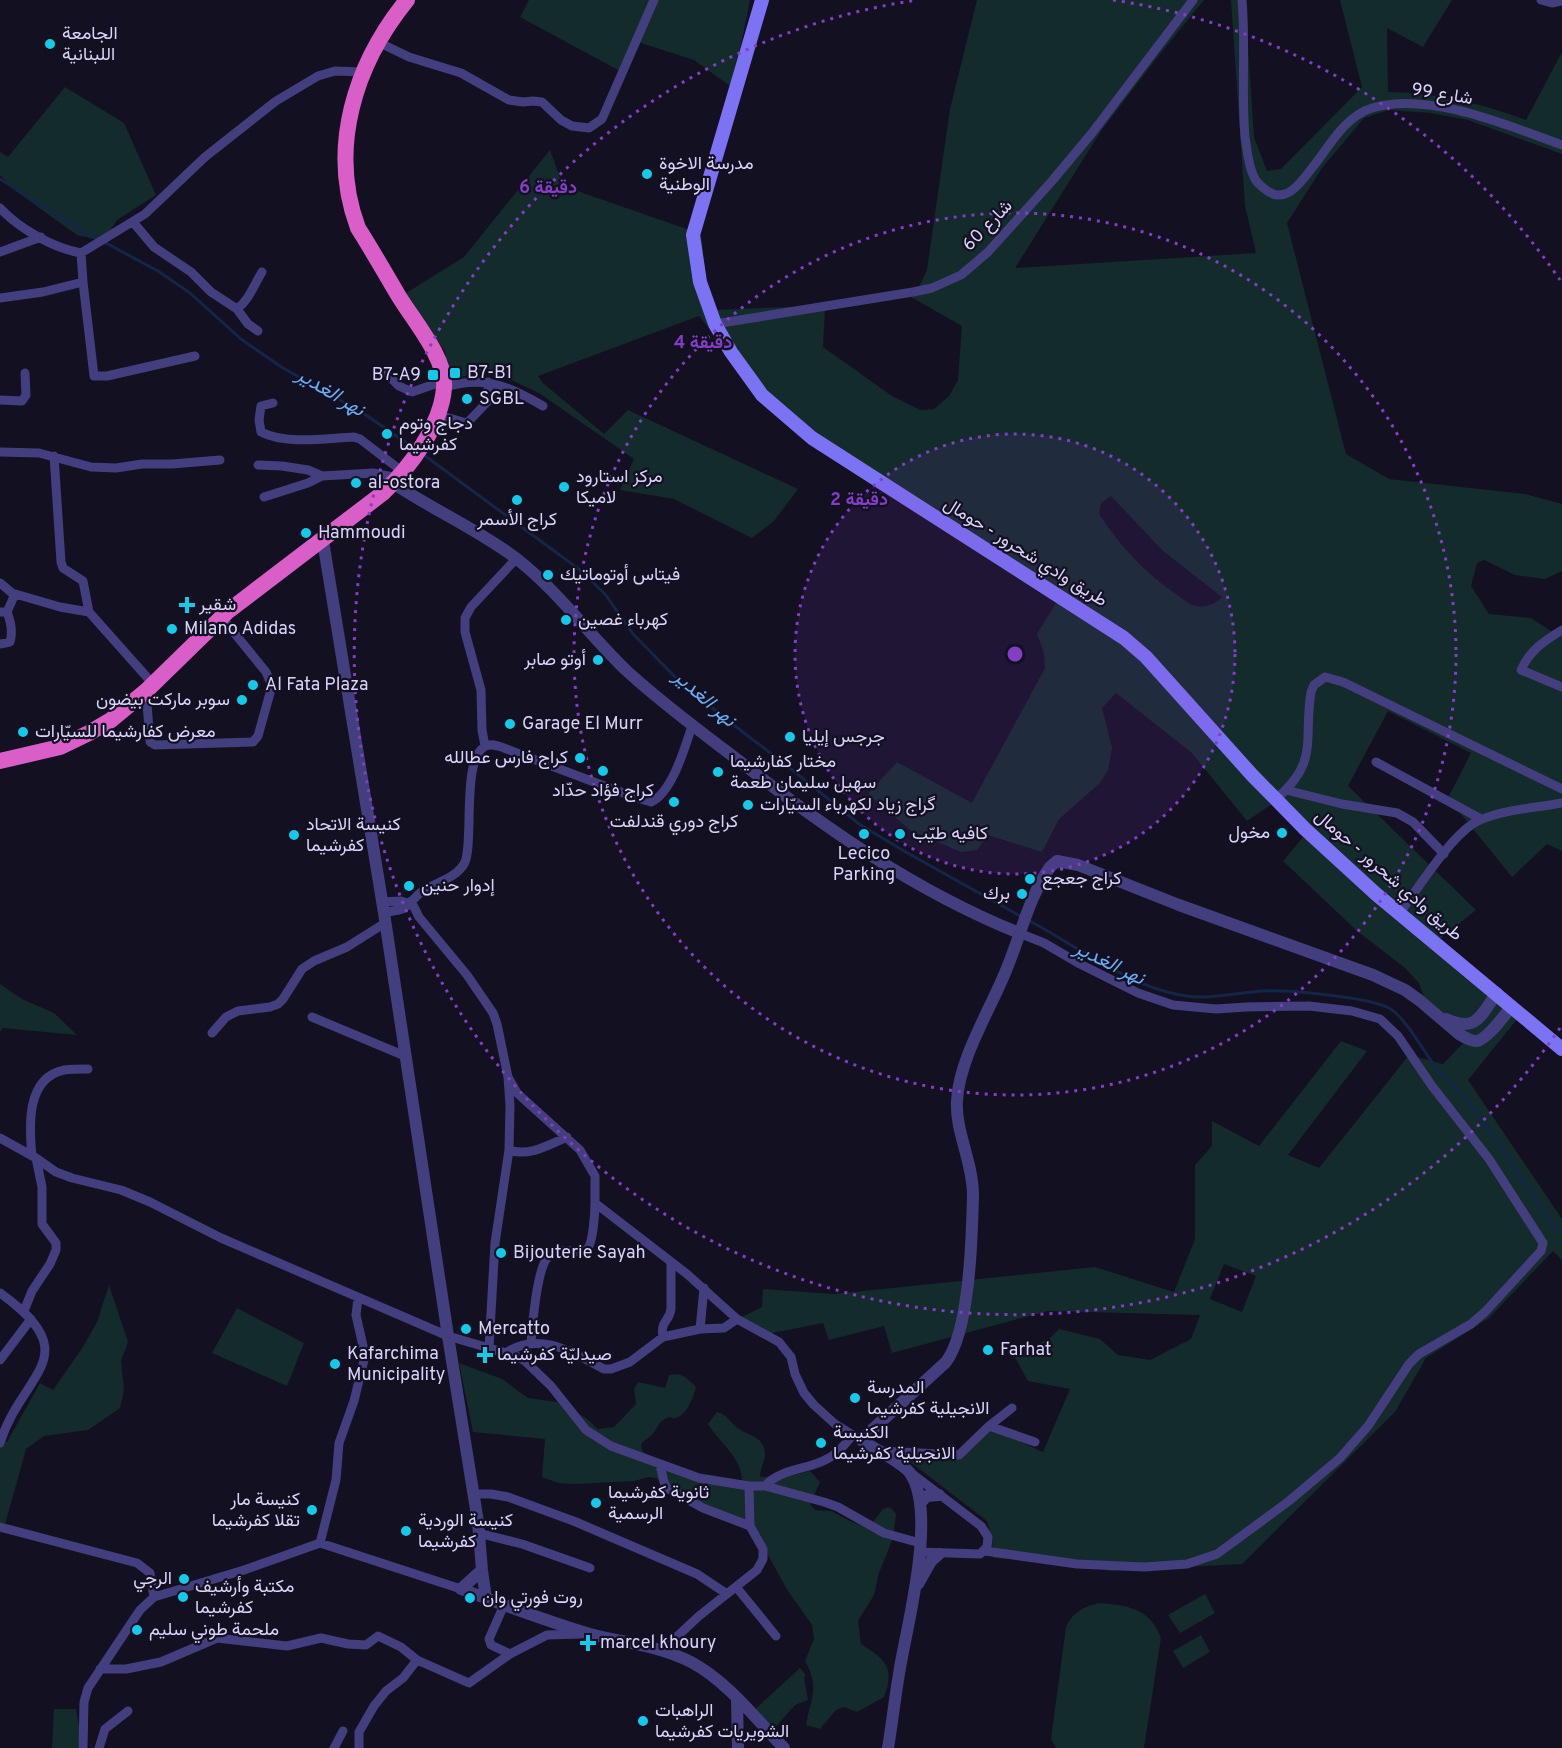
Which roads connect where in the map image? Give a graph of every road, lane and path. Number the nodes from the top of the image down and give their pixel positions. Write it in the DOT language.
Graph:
graph roads {
  1 [pos="407,0"];
  2 [pos="654,0"];
  3 [pos="762,0"];
  4 [pos="1193,0"];
  5 [pos="1242,0"];
  6 [pos="1541,0"];
  7 [pos="1562,1"];
  8 [pos="378,42"];
  9 [pos="363,72"];
  10 [pos="1562,145"];
  11 [pos="0,208"];
  12 [pos="133,222"];
  13 [pos="41,237"];
  14 [pos="0,252"];
  15 [pos="81,253"];
  16 [pos="262,272"];
  17 [pos="83,282"];
  18 [pos="0,298"];
  19 [pos="237,309"];
  20 [pos="715,324"];
  21 [pos="258,331"];
  22 [pos="195,356"];
  23 [pos="25,373"];
  24 [pos="387,374"];
  25 [pos="444,381"];
  26 [pos="488,382"];
  27 [pos="0,400"];
  28 [pos="273,403"];
  29 [pos="543,406"];
  30 [pos="437,419"];
  31 [pos="0,452"];
  32 [pos="54,456"];
  33 [pos="220,460"];
  34 [pos="258,465"];
  35 [pos="321,476"];
  36 [pos="398,478"];
  37 [pos="264,497"];
  38 [pos="323,541"];
  39 [pos="516,559"];
  40 [pos="0,583"];
  41 [pos="15,594"];
  42 [pos="3,612"];
  43 [pos="89,612"];
  44 [pos="222,618"];
  45 [pos="1562,630"];
  46 [pos="0,644"];
  47 [pos="1562,687"];
  48 [pos="150,688"];
  49 [pos="693,726"];
  50 [pos="485,746"];
  51 [pos="0,761"];
  52 [pos="1376,762"];
  53 [pos="1562,789"];
  54 [pos="1281,795"];
  55 [pos="1562,803"];
  56 [pos="1481,819"];
  57 [pos="1444,854"];
  58 [pos="410,902"];
  59 [pos="384,912"];
  60 [pos="1399,914"];
  61 [pos="1021,927"];
  62 [pos="1497,993"];
  63 [pos="1512,1006"];
  64 [pos="1435,1014"];
  65 [pos="312,1017"];
  66 [pos="212,1033"];
  67 [pos="1560,1044"];
  68 [pos="405,1056"];
  69 [pos="88,1069"];
  70 [pos="508,1077"];
  71 [pos="567,1137"];
  72 [pos="0,1138"];
  73 [pos="509,1150"];
  74 [pos="34,1157"];
  75 [pos="595,1203"];
  76 [pos="671,1263"];
  77 [pos="704,1288"];
  78 [pos="0,1293"];
  79 [pos="358,1298"];
  80 [pos="24,1311"];
  81 [pos="737,1318"];
  82 [pos="31,1319"];
  83 [pos="700,1329"];
  84 [pos="448,1336"];
  85 [pos="663,1337"];
  86 [pos="531,1343"];
  87 [pos="489,1348"];
  88 [pos="507,1352"];
  89 [pos="0,1360"];
  90 [pos="1012,1408"];
  91 [pos="988,1426"];
  92 [pos="857,1437"];
  93 [pos="1035,1442"];
  94 [pos="0,1443"];
  95 [pos="878,1451"];
  96 [pos="660,1465"];
  97 [pos="910,1472"];
  98 [pos="749,1486"];
  99 [pos="765,1486"];
  100 [pos="473,1494"];
  101 [pos="939,1495"];
  102 [pos="921,1502"];
  103 [pos="750,1526"];
  104 [pos="0,1527"];
  105 [pos="478,1533"];
  106 [pos="320,1543"];
  107 [pos="920,1548"];
  108 [pos="985,1551"];
  109 [pos="939,1554"];
  110 [pos="590,1568"];
  111 [pos="482,1570"];
  112 [pos="916,1587"];
  113 [pos="737,1588"];
  114 [pos="461,1589"];
  115 [pos="727,1594"];
  116 [pos="154,1597"];
  117 [pos="486,1599"];
  118 [pos="504,1605"];
  119 [pos="593,1634"];
  120 [pos="776,1636"];
  121 [pos="667,1651"];
  122 [pos="510,1654"];
  123 [pos="417,1660"];
  124 [pos="100,1669"];
  125 [pos="737,1700"];
  126 [pos="128,1711"];
  127 [pos="343,1731"];
  128 [pos="83,1748"];
  129 [pos="99,1748"];
  130 [pos="334,1748"];
  131 [pos="359,1748"];
  132 [pos="738,1748"];
  133 [pos="784,1748"];
  134 [pos="888,1748"];
  1 -- 8 [label="highway"];
  2 -- 8 [label="street"];
  3 -- 20 [label="main road, طريق وادي شحرور - حومال"];
  4 -- 20 [label="street, شارع 60"];
  5 -- 10 [label="street, شارع 99"];
  6 -- 7 [label="street"];
  8 -- 9 [label="highway"];
  9 -- 12 [label="street"];
  9 -- 25 [label="highway"];
  11 -- 13 [label="street"];
  12 -- 15 [label="street"];
  12 -- 19 [label="street"];
  13 -- 14 [label="street"];
  13 -- 15 [label="street"];
  15 -- 17 [label="street"];
  16 -- 19 [label="street"];
  17 -- 18 [label="street"];
  17 -- 22 [label="street"];
  19 -- 21 [label="street"];
  20 -- 54 [label="main road, طريق وادي شحرور - حومال"];
  23 -- 27 [label="street"];
  24 -- 25 [label="street"];
  25 -- 26 [label="street"];
  25 -- 30 [label="highway"];
  26 -- 29 [label="street"];
  26 -- 30 [label="street"];
  28 -- 36 [label="street"];
  30 -- 36 [label="highway"];
  31 -- 32 [label="street"];
  32 -- 33 [label="street"];
  32 -- 43 [label="street"];
  34 -- 35 [label="street"];
  35 -- 36 [label="street"];
  35 -- 37 [label="street"];
  36 -- 38 [label="highway"];
  36 -- 39 [label="street"];
  38 -- 44 [label="highway"];
  38 -- 59 [label="street"];
  39 -- 49 [label="street"];
  39 -- 50 [label="street"];
  40 -- 41 [label="street"];
  41 -- 42 [label="street"];
  41 -- 43 [label="street"];
  42 -- 46 [label="street"];
  43 -- 48 [label="street"];
  44 -- 48 [label="highway"];
  44 -- 48 [label="street"];
  45 -- 47 [label="street"];
  48 -- 51 [label="highway"];
  49 -- 50 [label="street"];
  49 -- 61 [label="street"];
  50 -- 58 [label="street"];
  52 -- 56 [label="street"];
  53 -- 54 [label="street"];
  54 -- 57 [label="street"];
  54 -- 60 [label="main road, طريق وادي شحرور - حومال"];
  55 -- 56 [label="street"];
  56 -- 57 [label="street"];
  57 -- 60 [label="street"];
  58 -- 59 [label="street"];
  58 -- 70 [label="street"];
  59 -- 66 [label="street"];
  59 -- 68 [label="street"];
  60 -- 62 [label="main road, طريق وادي شحرور - حومال"];
  61 -- 64 [label="street"];
  61 -- 92 [label="street"];
  61 -- 108 [label="street"];
  62 -- 63 [label="main road, طريق وادي شحرور - حومال"];
  62 -- 64 [label="street"];
  63 -- 64 [label="street"];
  63 -- 67 [label="main road, طريق وادي شحرور - حومال"];
  65 -- 68 [label="street"];
  68 -- 84 [label="street"];
  69 -- 74 [label="street"];
  70 -- 71 [label="street"];
  70 -- 73 [label="street"];
  71 -- 73 [label="street"];
  71 -- 75 [label="street"];
  72 -- 74 [label="street"];
  73 -- 87 [label="street"];
  74 -- 79 [label="street"];
  74 -- 80 [label="street"];
  75 -- 76 [label="street"];
  75 -- 86 [label="street"];
  76 -- 77 [label="street"];
  76 -- 85 [label="street"];
  77 -- 81 [label="street"];
  77 -- 83 [label="street"];
  78 -- 80 [label="street"];
  79 -- 84 [label="street"];
  79 -- 106 [label="street"];
  80 -- 82 [label="street"];
  81 -- 83 [label="street"];
  81 -- 92 [label="street"];
  82 -- 89 [label="street"];
  82 -- 94 [label="street"];
  83 -- 85 [label="street"];
  84 -- 87 [label="street"];
  84 -- 100 [label="street"];
  85 -- 86 [label="street"];
  86 -- 88 [label="street"];
  87 -- 88 [label="street"];
  88 -- 96 [label="street"];
  90 -- 91 [label="street"];
  91 -- 93 [label="street"];
  91 -- 95 [label="street"];
  92 -- 95 [label="street"];
  92 -- 99 [label="street"];
  95 -- 97 [label="street"];
  96 -- 98 [label="street"];
  96 -- 103 [label="street"];
  97 -- 101 [label="street"];
  97 -- 102 [label="street"];
  98 -- 99 [label="street"];
  98 -- 103 [label="street"];
  99 -- 107 [label="street"];
  100 -- 105 [label="street"];
  100 -- 115 [label="street"];
  101 -- 102 [label="street"];
  101 -- 108 [label="street"];
  102 -- 107 [label="street"];
  103 -- 113 [label="street"];
  104 -- 116 [label="street"];
  105 -- 110 [label="street"];
  105 -- 111 [label="street"];
  106 -- 114 [label="street"];
  106 -- 116 [label="street"];
  107 -- 109 [label="street"];
  107 -- 112 [label="street"];
  108 -- 109 [label="street"];
  109 -- 112 [label="street"];
  111 -- 114 [label="street"];
  111 -- 117 [label="street"];
  112 -- 134 [label="street"];
  113 -- 115 [label="street"];
  113 -- 120 [label="street"];
  114 -- 117 [label="street"];
  115 -- 121 [label="street"];
  116 -- 124 [label="street"];
  117 -- 118 [label="street"];
  118 -- 119 [label="street"];
  118 -- 122 [label="street"];
  119 -- 121 [label="street"];
  119 -- 122 [label="street"];
  121 -- 125 [label="street"];
  122 -- 123 [label="street"];
  123 -- 124 [label="street"];
  123 -- 131 [label="street"];
  124 -- 128 [label="street"];
  125 -- 132 [label="street"];
  125 -- 133 [label="street"];
  126 -- 129 [label="street"];
  127 -- 130 [label="street"];
}
